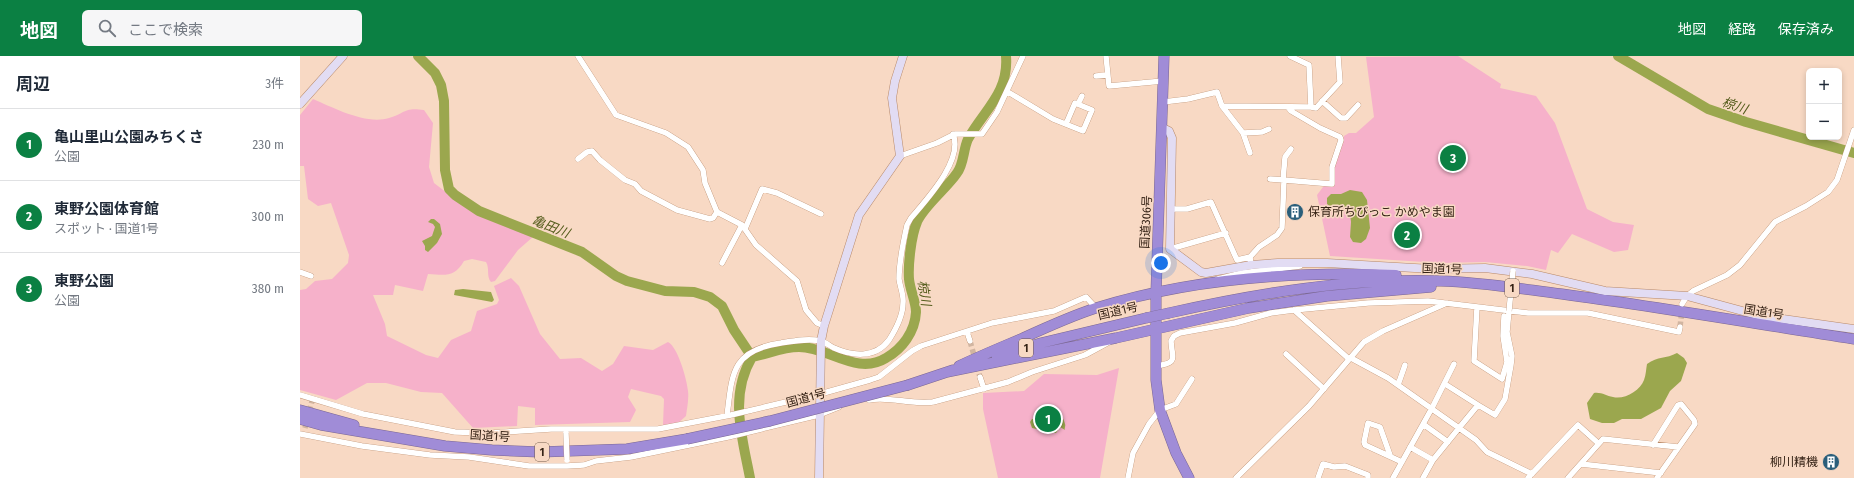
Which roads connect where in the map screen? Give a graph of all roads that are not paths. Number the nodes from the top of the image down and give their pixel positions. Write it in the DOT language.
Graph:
graph roads {
  1 [pos="343,56"];
  2 [pos="902,56"];
  3 [pos="1023,56"];
  4 [pos="1106,56"];
  5 [pos="1164,56"];
  6 [pos="1290,56"];
  7 [pos="1338,56"];
  8 [pos="581,58"];
  9 [pos="1108,75"];
  10 [pos="1096,76"];
  11 [pos="1163,81"];
  12 [pos="1008,92"];
  13 [pos="1082,96"];
  14 [pos="1322,101"];
  15 [pos="1163,102"];
  16 [pos="300,104"];
  17 [pos="1078,104"];
  18 [pos="1358,104"];
  19 [pos="1222,106"];
  20 [pos="1288,107"];
  21 [pos="1311,107"];
  22 [pos="1066,124"];
  23 [pos="1163,128"];
  24 [pos="1269,129"];
  25 [pos="1853,132"];
  26 [pos="1243,133"];
  27 [pos="956,134"];
  28 [pos="1291,149"];
  29 [pos="1250,154"];
  30 [pos="900,156"];
  31 [pos="578,159"];
  32 [pos="1270,179"];
  33 [pos="1283,180"];
  34 [pos="1170,209"];
  35 [pos="717,212"];
  36 [pos="821,214"];
  37 [pos="743,227"];
  38 [pos="1226,233"];
  39 [pos="1170,249"];
  40 [pos="1251,261"];
  41 [pos="722,263"];
  42 [pos="1327,263"];
  43 [pos="1513,271"];
  44 [pos="300,272"];
  45 [pos="311,276"];
  46 [pos="1440,281"];
  47 [pos="1205,284"];
  48 [pos="1484,284"];
  49 [pos="1156,293"];
  50 [pos="1687,296"];
  51 [pos="1450,302"];
  52 [pos="1682,304"];
  53 [pos="1477,307"];
  54 [pos="1096,308"];
  55 [pos="1294,310"];
  56 [pos="1508,311"];
  57 [pos="1504,316"];
  58 [pos="824,326"];
  59 [pos="1680,327"];
  60 [pos="1156,329"];
  61 [pos="1854,329"];
  62 [pos="967,332"];
  63 [pos="1116,338"];
  64 [pos="1854,339"];
  65 [pos="970,340"];
  66 [pos="821,341"];
  67 [pos="1286,354"];
  68 [pos="1350,358"];
  69 [pos="1454,364"];
  70 [pos="1405,365"];
  71 [pos="1155,366"];
  72 [pos="947,372"];
  73 [pos="980,377"];
  74 [pos="1192,379"];
  75 [pos="1445,384"];
  76 [pos="1398,386"];
  77 [pos="984,389"];
  78 [pos="1324,389"];
  79 [pos="300,394"];
  80 [pos="820,394"];
  81 [pos="1478,404"];
  82 [pos="1432,408"];
  83 [pos="300,410"];
  84 [pos="1160,410"];
  85 [pos="819,415"];
  86 [pos="729,416"];
  87 [pos="303,424"];
  88 [pos="1423,424"];
  89 [pos="1459,428"];
  90 [pos="566,431"];
  91 [pos="302,435"];
  92 [pos="398,438"];
  93 [pos="1448,442"];
  94 [pos="1598,442"];
  95 [pos="1653,445"];
  96 [pos="1410,447"];
  97 [pos="1678,447"];
  98 [pos="1390,455"];
  99 [pos="1433,460"];
  100 [pos="1402,462"];
  101 [pos="567,463"];
  102 [pos="1581,464"];
  103 [pos="1661,472"];
  104 [pos="1530,476"];
  105 [pos="819,478"];
  106 [pos="1128,478"];
  107 [pos="1189,478"];
  108 [pos="1236,478"];
  109 [pos="1318,478"];
  110 [pos="1368,478"];
  111 [pos="1393,478"];
  112 [pos="1423,478"];
  113 [pos="1568,478"];
  114 [pos="1657,478"];
  1 -- 16 [label="street"];
  2 -- 30 [label="street"];
  3 -- 12 [label="street"];
  4 -- 9 [label="street"];
  5 -- 11 [label="highway, 国道306号"];
  6 -- 21 [label="street"];
  7 -- 14 [label="street"];
  8 -- 35 [label="street"];
  9 -- 10 [label="street"];
  9 -- 11 [label="street"];
  11 -- 15 [label="highway, 国道306号"];
  12 -- 22 [label="street"];
  12 -- 27 [label="street"];
  13 -- 17 [label="street"];
  14 -- 18 [label="street"];
  14 -- 21 [label="street"];
  15 -- 19 [label="street"];
  15 -- 23 [label="highway, 国道306号"];
  17 -- 22 [label="street"];
  17 -- 22 [label="street"];
  19 -- 20 [label="street"];
  19 -- 26 [label="street"];
  20 -- 21 [label="street"];
  20 -- 33 [label="street"];
  23 -- 34 [label="street"];
  23 -- 49 [label="highway, 国道306号"];
  24 -- 26 [label="street"];
  25 -- 50 [label="street"];
  26 -- 29 [label="street"];
  27 -- 30 [label="street"];
  27 -- 66 [label="street"];
  28 -- 33 [label="street"];
  30 -- 58 [label="street"];
  31 -- 35 [label="street"];
  32 -- 33 [label="street"];
  33 -- 40 [label="street"];
  34 -- 38 [label="street"];
  34 -- 39 [label="street"];
  35 -- 37 [label="street"];
  36 -- 37 [label="street"];
  37 -- 41 [label="street"];
  37 -- 58 [label="street"];
  38 -- 39 [label="street"];
  38 -- 40 [label="street"];
  39 -- 40 [label="street"];
  40 -- 42 [label="street"];
  42 -- 43 [label="street"];
  42 -- 47 [label="street"];
  43 -- 50 [label="street"];
  43 -- 56 [label="street, bridge"];
  44 -- 45 [label="street"];
  46 -- 47 [label="highway"];
  46 -- 48 [label="highway, 国道1号 / 1"];
  46 -- 72 [label="highway, 国道1号 / 1, bridge"];
  47 -- 49 [label="highway"];
  48 -- 60 [label="highway"];
  48 -- 64 [label="highway, 国道1号 / 1"];
  49 -- 54 [label="highway"];
  49 -- 60 [label="highway, 国道306号"];
  50 -- 52 [label="street"];
  50 -- 61 [label="street"];
  51 -- 53 [label="street"];
  51 -- 55 [label="street"];
  51 -- 68 [label="street"];
  53 -- 56 [label="street"];
  53 -- 57 [label="street"];
  54 -- 62 [label="street"];
  54 -- 72 [label="highway"];
  55 -- 68 [label="street"];
  55 -- 71 [label="street"];
  56 -- 59 [label="street"];
  56 -- 81 [label="street"];
  58 -- 66 [label="street"];
  60 -- 63 [label="highway"];
  60 -- 71 [label="highway, 国道306号"];
  62 -- 65 [label="street"];
  62 -- 80 [label="street"];
  63 -- 72 [label="highway"];
  63 -- 77 [label="street"];
  66 -- 80 [label="street"];
  66 -- 86 [label="street"];
  67 -- 78 [label="street"];
  68 -- 76 [label="street"];
  68 -- 78 [label="street"];
  69 -- 75 [label="street"];
  70 -- 76 [label="street"];
  71 -- 84 [label="highway, 国道306号"];
  72 -- 92 [label="highway, 国道1号 / 1, bridge"];
  73 -- 77 [label="street"];
  74 -- 84 [label="street"];
  75 -- 81 [label="street"];
  75 -- 82 [label="street"];
  76 -- 82 [label="street"];
  77 -- 85 [label="street"];
  78 -- 108 [label="street"];
  79 -- 90 [label="street"];
  80 -- 85 [label="street"];
  80 -- 86 [label="street"];
  81 -- 89 [label="street"];
  82 -- 88 [label="street"];
  82 -- 89 [label="street"];
  83 -- 92 [label="highway, 国道1号 / 1"];
  84 -- 106 [label="street"];
  84 -- 107 [label="highway, 国道306号"];
  85 -- 101 [label="street"];
  85 -- 105 [label="street"];
  86 -- 90 [label="street"];
  87 -- 91 [label="street"];
  87 -- 92 [label="highway, 国道1号 / 1"];
  88 -- 93 [label="street"];
  88 -- 96 [label="street"];
  89 -- 93 [label="street"];
  89 -- 104 [label="street"];
  90 -- 101 [label="street, bridge"];
  91 -- 101 [label="street"];
  93 -- 99 [label="street"];
  94 -- 95 [label="street"];
  94 -- 102 [label="street"];
  94 -- 104 [label="street"];
  95 -- 97 [label="street"];
  95 -- 97 [label="street"];
  96 -- 99 [label="street"];
  96 -- 100 [label="street"];
  97 -- 103 [label="street"];
  98 -- 98 [label="street"];
  98 -- 100 [label="street"];
  99 -- 112 [label="street"];
  100 -- 111 [label="street"];
  102 -- 103 [label="street"];
  102 -- 113 [label="street"];
  103 -- 114 [label="street"];
  109 -- 110 [label="street"];
}
